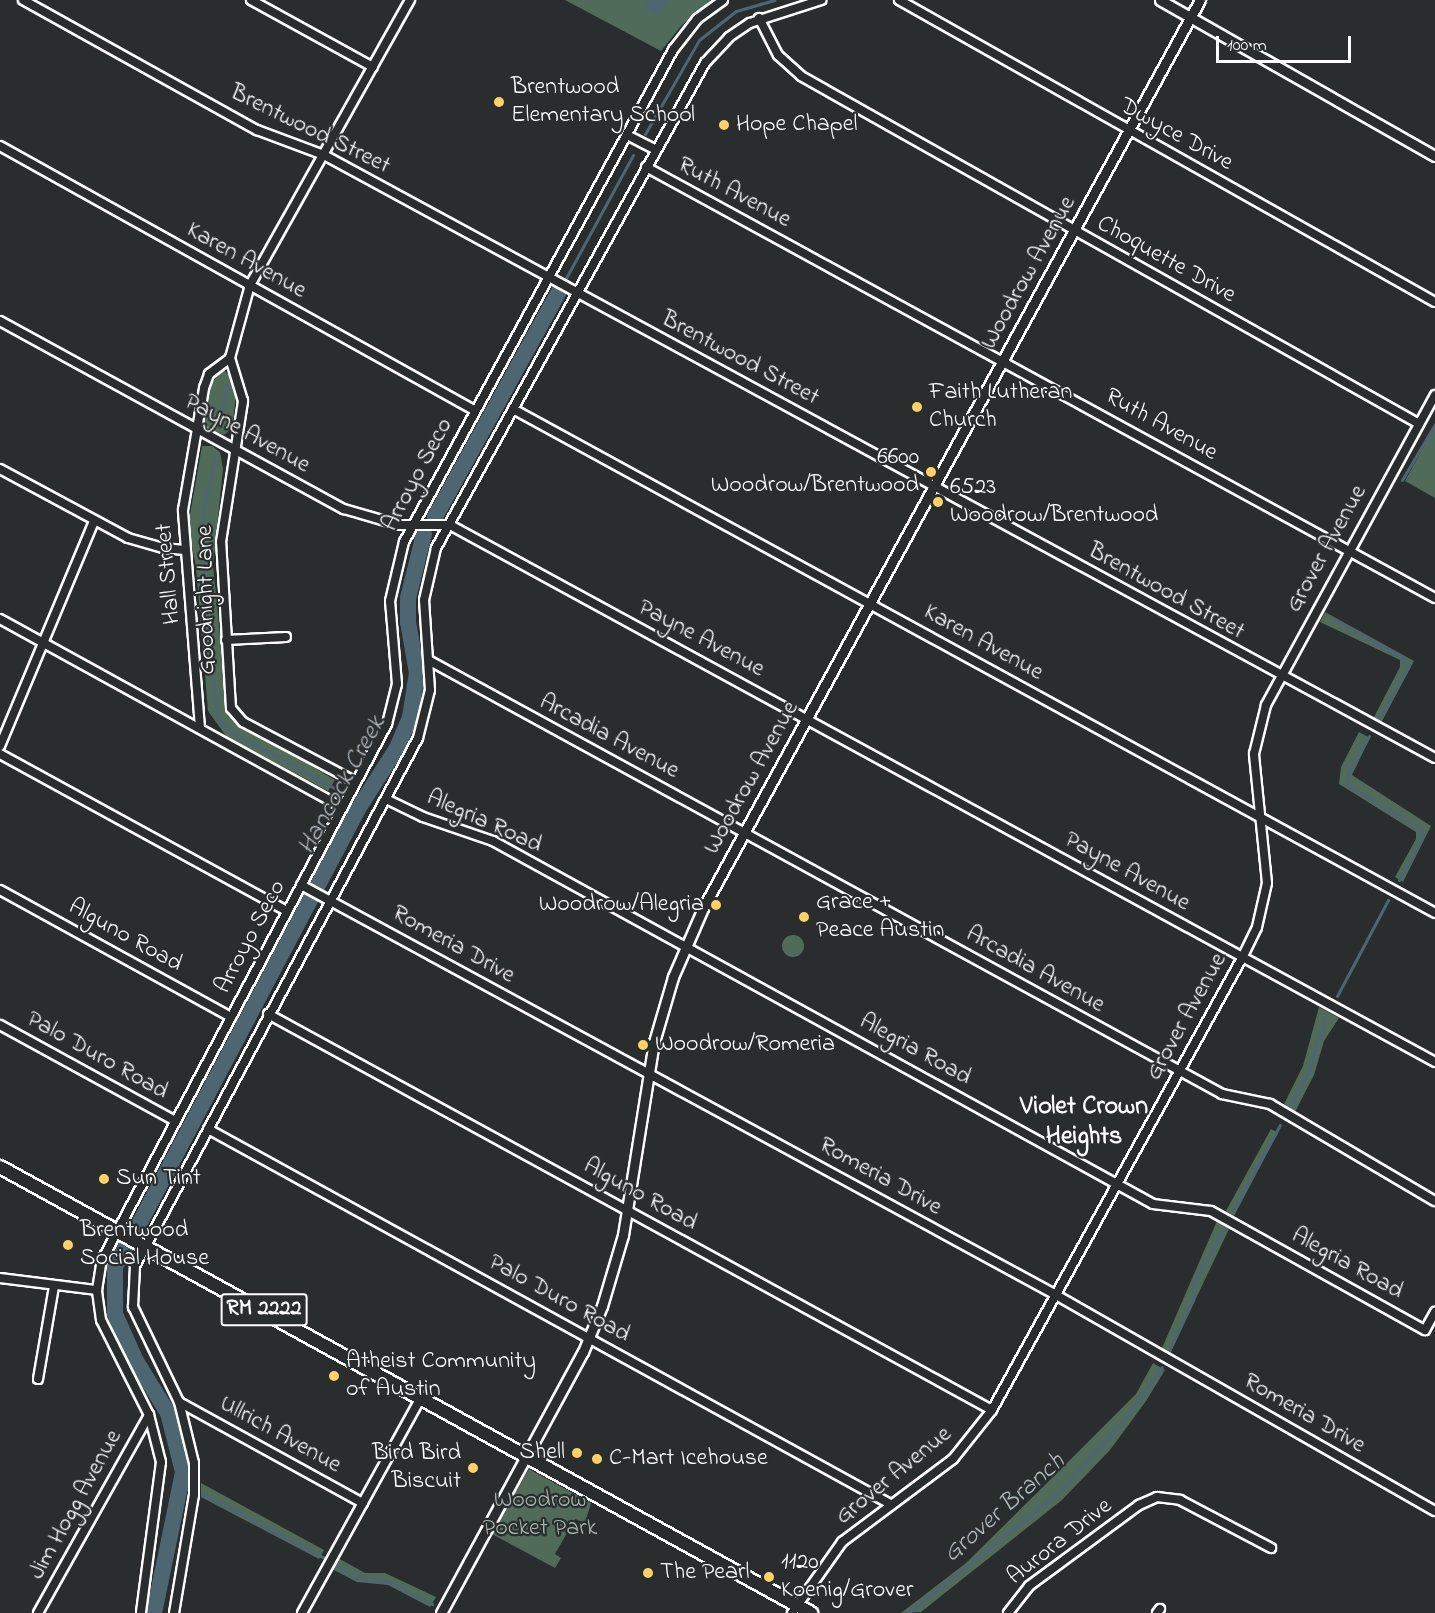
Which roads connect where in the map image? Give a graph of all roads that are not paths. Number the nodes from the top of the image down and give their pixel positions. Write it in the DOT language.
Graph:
graph roads {
  1 [pos="23,0"];
  2 [pos="251,0"];
  3 [pos="410,0"];
  4 [pos="723,0"];
  5 [pos="821,0"];
  6 [pos="898,0"];
  7 [pos="1160,0"];
  8 [pos="1200,0"];
  9 [pos="1190,17"];
  10 [pos="759,18"];
  11 [pos="372,67"];
  12 [pos="1129,131"];
  13 [pos="627,135"];
  14 [pos="0,146"];
  15 [pos="655,149"];
  16 [pos="324,154"];
  17 [pos="1435,156"];
  18 [pos="646,167"];
  19 [pos="1074,231"];
  20 [pos="548,277"];
  21 [pos="250,285"];
  22 [pos="577,293"];
  23 [pos="1435,302"];
  24 [pos="0,321"];
  25 [pos="230,358"];
  26 [pos="1003,361"];
  27 [pos="1435,395"];
  28 [pos="513,409"];
  29 [pos="474,410"];
  30 [pos="1419,424"];
  31 [pos="198,429"];
  32 [pos="236,451"];
  33 [pos="0,469"];
  34 [pos="934,486"];
  35 [pos="94,521"];
  36 [pos="412,525"];
  37 [pos="450,525"];
  38 [pos="185,550"];
  39 [pos="1348,551"];
  40 [pos="1435,598"];
  41 [pos="870,604"];
  42 [pos="0,620"];
  43 [pos="286,637"];
  44 [pos="226,640"];
  45 [pos="43,643"];
  46 [pos="430,660"];
  47 [pos="1280,676"];
  48 [pos="807,719"];
  49 [pos="200,728"];
  50 [pos="0,746"];
  51 [pos="0,754"];
  52 [pos="1435,758"];
  53 [pos="356,782"];
  54 [pos="386,799"];
  55 [pos="342,807"];
  56 [pos="1261,817"];
  57 [pos="744,833"];
  58 [pos="301,885"];
  59 [pos="0,890"];
  60 [pos="329,900"];
  61 [pos="287,911"];
  62 [pos="1435,913"];
  63 [pos="685,947"];
  64 [pos="1242,958"];
  65 [pos="268,1014"];
  66 [pos="231,1017"];
  67 [pos="0,1025"];
  68 [pos="1435,1062"];
  69 [pos="1180,1071"];
  70 [pos="648,1073"];
  71 [pos="175,1121"];
  72 [pos="208,1129"];
  73 [pos="1,1170"];
  74 [pos="1117,1184"];
  75 [pos="1435,1201"];
  76 [pos="628,1211"];
  77 [pos="116,1229"];
  78 [pos="145,1244"];
  79 [pos="0,1278"];
  80 [pos="54,1286"];
  81 [pos="97,1290"];
  82 [pos="1056,1295"];
  83 [pos="1435,1312"];
  84 [pos="589,1338"];
  85 [pos="38,1379"];
  86 [pos="421,1397"];
  87 [pos="179,1402"];
  88 [pos="992,1410"];
  89 [pos="149,1415"];
  90 [pos="528,1456"];
  91 [pos="363,1503"];
  92 [pos="890,1504"];
  93 [pos="1435,1511"];
  94 [pos="1271,1548"];
  95 [pos="795,1609"];
  96 [pos="141,1612"];
  97 [pos="38,1613"];
  98 [pos="174,1613"];
  99 [pos="302,1613"];
  100 [pos="441,1613"];
  101 [pos="811,1613"];
  102 [pos="1008,1613"];
  1 -- 16 [label="street, Brentwood Street"];
  2 -- 11 [label="street"];
  3 -- 11 [label="street"];
  4 -- 13 [label="street, Arroyo Seco"];
  5 -- 10 [label="street, Arroyo Seco"];
  6 -- 12 [label="street, Dwyce Drive"];
  7 -- 9 [label="street"];
  8 -- 9 [label="street, Woodrow Avenue"];
  9 -- 12 [label="street, Woodrow Avenue"];
  9 -- 17 [label="street"];
  10 -- 15 [label="street, Arroyo Seco"];
  10 -- 19 [label="street, Choquette Drive"];
  11 -- 16 [label="street"];
  12 -- 19 [label="street, Woodrow Avenue"];
  12 -- 23 [label="street, Dwyce Drive"];
  13 -- 15 [label="street"];
  13 -- 20 [label="street, Arroyo Seco"];
  14 -- 21 [label="street, Karen Avenue"];
  15 -- 18 [label="street, Arroyo Seco"];
  16 -- 20 [label="street, Brentwood Street"];
  16 -- 21 [label="street"];
  18 -- 22 [label="street, Arroyo Seco"];
  18 -- 26 [label="street, Ruth Avenue"];
  19 -- 26 [label="street, Woodrow Avenue"];
  19 -- 30 [label="street, Choquette Drive"];
  20 -- 22 [label="street, Brentwood Street"];
  20 -- 29 [label="street, Arroyo Seco"];
  21 -- 25 [label="street"];
  21 -- 29 [label="street, Karen Avenue"];
  22 -- 28 [label="street, Arroyo Seco"];
  22 -- 34 [label="street, Brentwood Street"];
  24 -- 31 [label="street, Payne Avenue"];
  25 -- 31 [label="street, Hall Street"];
  25 -- 32 [label="street, Goodnight Lane"];
  26 -- 34 [label="street, Woodrow Avenue"];
  26 -- 39 [label="street, Ruth Avenue"];
  27 -- 30 [label="street, Grover Avenue"];
  28 -- 37 [label="street, Arroyo Seco"];
  28 -- 41 [label="street, Karen Avenue"];
  29 -- 36 [label="street, Arroyo Seco"];
  30 -- 39 [label="street, Grover Avenue"];
  31 -- 32 [label="street, Payne Avenue"];
  31 -- 38 [label="street, Hall Street"];
  32 -- 36 [label="street, Payne Avenue"];
  32 -- 44 [label="street, Goodnight Lane"];
  33 -- 35 [label="street"];
  34 -- 41 [label="street, Woodrow Avenue"];
  34 -- 47 [label="street, Brentwood Street"];
  35 -- 38 [label="street"];
  35 -- 45 [label="street"];
  36 -- 37 [label="street, Payne Avenue"];
  36 -- 53 [label="street, Arroyo Seco"];
  37 -- 46 [label="street, Arroyo Seco"];
  37 -- 48 [label="street, Payne Avenue"];
  38 -- 49 [label="street, Hall Street"];
  39 -- 40 [label="street, Ruth Avenue"];
  39 -- 47 [label="street, Grover Avenue"];
  41 -- 48 [label="street, Woodrow Avenue"];
  41 -- 56 [label="street, Karen Avenue"];
  42 -- 45 [label="street"];
  43 -- 44 [label="street"];
  44 -- 53 [label="street, Goodnight Lane"];
  45 -- 49 [label="street"];
  45 -- 50 [label="street"];
  46 -- 54 [label="street, Arroyo Seco"];
  46 -- 57 [label="street, Arcadia Avenue"];
  47 -- 52 [label="street, Brentwood Street"];
  47 -- 56 [label="street, Grover Avenue"];
  48 -- 57 [label="street, Woodrow Avenue"];
  48 -- 64 [label="street, Payne Avenue"];
  49 -- 55 [label="street"];
  51 -- 61 [label="street"];
  53 -- 55 [label="street, Arroyo Seco"];
  54 -- 60 [label="street, Arroyo Seco"];
  54 -- 63 [label="street, Alegria Road"];
  55 -- 58 [label="street, Arroyo Seco"];
  56 -- 62 [label="street, Karen Avenue"];
  56 -- 64 [label="street, Grover Avenue"];
  57 -- 63 [label="street, Woodrow Avenue"];
  57 -- 69 [label="street, Arcadia Avenue"];
  58 -- 60 [label="street, Romeria Drive"];
  58 -- 61 [label="street, Arroyo Seco"];
  59 -- 66 [label="street, Alguno Road"];
  60 -- 65 [label="street, Arroyo Seco"];
  60 -- 70 [label="street, Romeria Drive"];
  61 -- 66 [label="street, Arroyo Seco"];
  63 -- 70 [label="street, Woodrow Avenue"];
  63 -- 74 [label="street, Alegria Road"];
  64 -- 68 [label="street, Payne Avenue"];
  64 -- 69 [label="street, Grover Avenue"];
  65 -- 72 [label="street, Arroyo Seco"];
  65 -- 76 [label="street, Alguno Road"];
  66 -- 71 [label="street, Arroyo Seco"];
  67 -- 71 [label="street, Palo Duro Road"];
  69 -- 74 [label="street, Grover Avenue"];
  69 -- 75 [label="street, Arcadia Avenue"];
  70 -- 76 [label="street, Woodrow Avenue"];
  70 -- 82 [label="street, Romeria Drive"];
  71 -- 77 [label="street, Arroyo Seco"];
  72 -- 78 [label="street, Arroyo Seco"];
  72 -- 84 [label="street, Palo Duro Road"];
  73 -- 77 [label="main road, RM 2222"];
  74 -- 82 [label="street, Grover Avenue"];
  74 -- 83 [label="street, Alegria Road"];
  76 -- 84 [label="street, Woodrow Avenue"];
  76 -- 88 [label="street, Alguno Road"];
  77 -- 78 [label="main road, RM 2222"];
  77 -- 81 [label="street, Arroyo Seco"];
  78 -- 86 [label="main road, RM 2222"];
  78 -- 87 [label="street, Arroyo Seco"];
  79 -- 80 [label="street"];
  80 -- 81 [label="street"];
  80 -- 85 [label="street"];
  81 -- 89 [label="street, Arroyo Seco"];
  82 -- 88 [label="street, Grover Avenue"];
  82 -- 93 [label="street, Romeria Drive"];
  84 -- 90 [label="street, Woodrow Avenue"];
  84 -- 92 [label="street, Palo Duro Road"];
  86 -- 90 [label="main road, RM 2222"];
  86 -- 91 [label="street"];
  87 -- 91 [label="street, Ullrich Avenue"];
  87 -- 98 [label="street, Arroyo Seco"];
  88 -- 92 [label="street, Grover Avenue"];
  89 -- 96 [label="street, Arroyo Seco"];
  89 -- 97 [label="street, Jim Hogg Avenue"];
  90 -- 95 [label="main road, RM 2222"];
  90 -- 100 [label="street, Woodrow Avenue"];
  91 -- 99 [label="street"];
  92 -- 95 [label="street, Grover Avenue"];
  94 -- 102 [label="street, Aurora Drive"];
  95 -- 101 [label="main road, RM 2222"];
}
